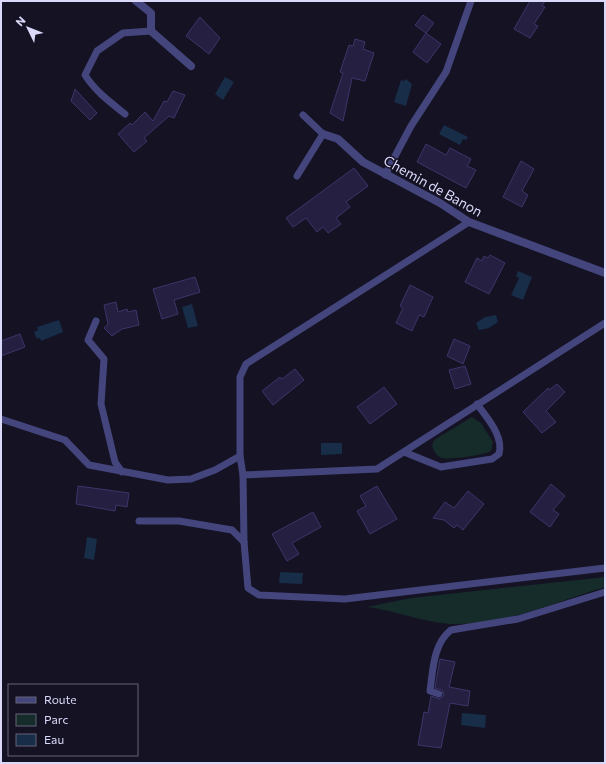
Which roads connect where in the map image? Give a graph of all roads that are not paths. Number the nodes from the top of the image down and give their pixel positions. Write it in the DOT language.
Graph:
graph roads {
  1 [pos="136,1"];
  2 [pos="471,1"];
  3 [pos="151,31"];
  4 [pos="191,66"];
  5 [pos="125,114"];
  6 [pos="303,114"];
  7 [pos="323,134"];
  8 [pos="385,175"];
  9 [pos="297,176"];
  10 [pos="469,222"];
  11 [pos="605,273"];
  12 [pos="96,321"];
  13 [pos="605,323"];
  14 [pos="477,404"];
  15 [pos="1,419"];
  16 [pos="404,452"];
  17 [pos="240,456"];
  18 [pos="122,472"];
  19 [pos="243,475"];
  20 [pos="139,521"];
  21 [pos="244,542"];
  22 [pos="605,568"];
  23 [pos="605,592"];
  24 [pos="439,694"];
  1 -- 3 [label="street"];
  2 -- 8 [label="lane"];
  3 -- 4 [label="street"];
  3 -- 5 [label="lane"];
  6 -- 7 [label="lane"];
  7 -- 8 [label="street, Chemin de Banon"];
  7 -- 9 [label="lane"];
  8 -- 10 [label="street, Chemin de Banon"];
  10 -- 11 [label="street, Chemin de Banon"];
  10 -- 17 [label="lane"];
  12 -- 18 [label="lane"];
  13 -- 14 [label="lane"];
  14 -- 16 [label="lane"];
  14 -- 16 [label="lane"];
  15 -- 18 [label="lane"];
  16 -- 19 [label="lane"];
  17 -- 18 [label="lane"];
  17 -- 19 [label="lane"];
  19 -- 21 [label="lane"];
  20 -- 21 [label="lane"];
  21 -- 22 [label="lane"];
  23 -- 24 [label="lane"];
}
